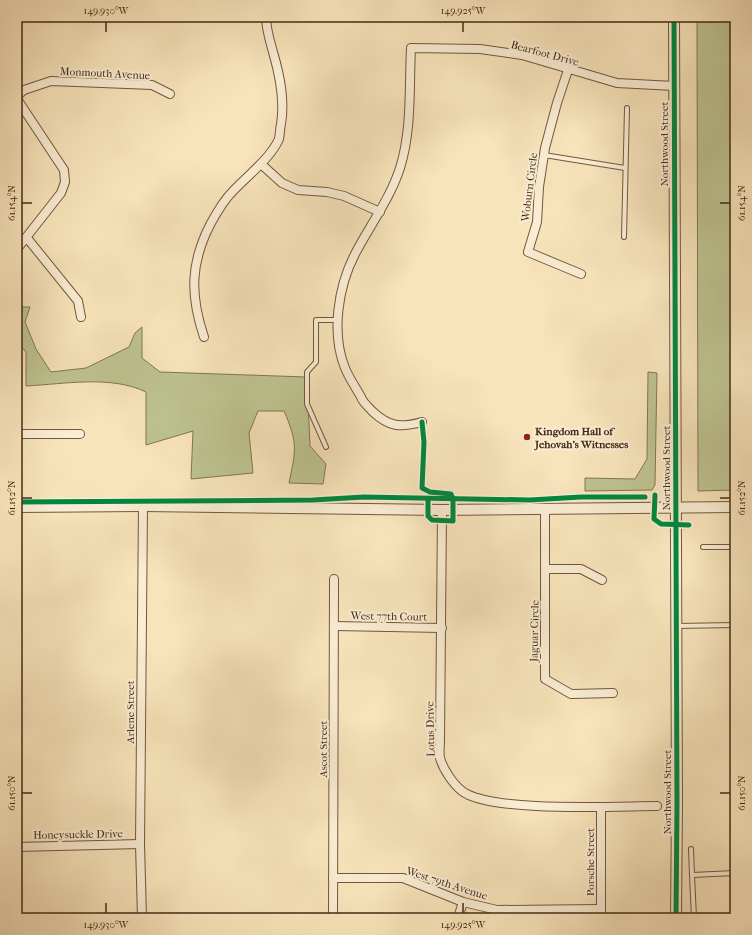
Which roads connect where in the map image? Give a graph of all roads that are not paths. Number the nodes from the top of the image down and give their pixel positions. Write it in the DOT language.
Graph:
graph roads {
  1 [pos="266,17"];
  2 [pos="674,17"];
  3 [pos="568,70"];
  4 [pos="674,86"];
  5 [pos="170,94"];
  6 [pos="17,97"];
  7 [pos="627,108"];
  8 [pos="544,155"];
  9 [pos="261,164"];
  10 [pos="625,168"];
  11 [pos="380,212"];
  12 [pos="624,237"];
  13 [pos="27,238"];
  14 [pos="17,249"];
  15 [pos="581,274"];
  16 [pos="81,317"];
  17 [pos="338,320"];
  18 [pos="204,337"];
  19 [pos="422,422"];
  20 [pos="17,434"];
  21 [pos="80,434"];
  22 [pos="326,447"];
  23 [pos="143,506"];
  24 [pos="17,507"];
  25 [pos="676,507"];
  26 [pos="735,507"];
  27 [pos="442,510"];
  28 [pos="545,510"];
  29 [pos="703,547"];
  30 [pos="735,547"];
  31 [pos="546,569"];
  32 [pos="334,579"];
  33 [pos="602,580"];
  34 [pos="735,625"];
  35 [pos="335,626"];
  36 [pos="676,626"];
  37 [pos="442,628"];
  38 [pos="613,693"];
  39 [pos="602,806"];
  40 [pos="657,806"];
  41 [pos="140,844"];
  42 [pos="17,847"];
  43 [pos="691,849"];
  44 [pos="735,873"];
  45 [pos="692,875"];
  46 [pos="333,878"];
  47 [pos="463,902"];
  48 [pos="601,909"];
  49 [pos="142,918"];
  50 [pos="333,918"];
  51 [pos="458,918"];
  52 [pos="601,918"];
  53 [pos="676,918"];
  54 [pos="694,918"];
  1 -- 9 [label="street"];
  2 -- 4 [label="street, Northwood Street"];
  3 -- 4 [label="street, Bearfoot Drive"];
  3 -- 8 [label="street, Woburn Circle"];
  3 -- 11 [label="street, Bearfoot Drive"];
  4 -- 25 [label="street, Northwood Street"];
  5 -- 6 [label="street, Monmouth Avenue"];
  6 -- 13 [label="street"];
  7 -- 10 [label="lane"];
  8 -- 10 [label="lane"];
  8 -- 15 [label="street, Woburn Circle"];
  9 -- 11 [label="street"];
  9 -- 18 [label="street"];
  10 -- 12 [label="lane"];
  11 -- 17 [label="street"];
  13 -- 14 [label="street"];
  13 -- 16 [label="street"];
  17 -- 19 [label="street"];
  17 -- 22 [label="lane"];
  20 -- 21 [label="street"];
  23 -- 24 [label="street"];
  23 -- 27 [label="street"];
  23 -- 41 [label="street, Arlene Street"];
  25 -- 26 [label="street"];
  25 -- 28 [label="street"];
  25 -- 36 [label="street, Northwood Street"];
  27 -- 28 [label="street"];
  27 -- 37 [label="street, Lotus Drive"];
  28 -- 31 [label="street, Jaguar Circle"];
  29 -- 30 [label="lane"];
  31 -- 33 [label="street"];
  31 -- 38 [label="street, Jaguar Circle"];
  32 -- 35 [label="street, Ascot Street"];
  34 -- 36 [label="lane"];
  35 -- 37 [label="street, West 77th Court"];
  35 -- 46 [label="street, Ascot Street"];
  36 -- 53 [label="street, Northwood Street"];
  37 -- 39 [label="street, Lotus Drive"];
  39 -- 40 [label="street, Lotus Drive"];
  39 -- 48 [label="street, Porsche Street"];
  41 -- 42 [label="street, Honeysuckle Drive"];
  41 -- 49 [label="street, Arlene Street"];
  43 -- 45 [label="lane"];
  44 -- 45 [label="lane"];
  45 -- 54 [label="lane"];
  46 -- 47 [label="street, West 79th Avenue"];
  46 -- 50 [label="street, Ascot Street"];
  47 -- 48 [label="street, West 79th Avenue"];
  47 -- 51 [label="street"];
  48 -- 52 [label="street, Porsche Street"];
}
